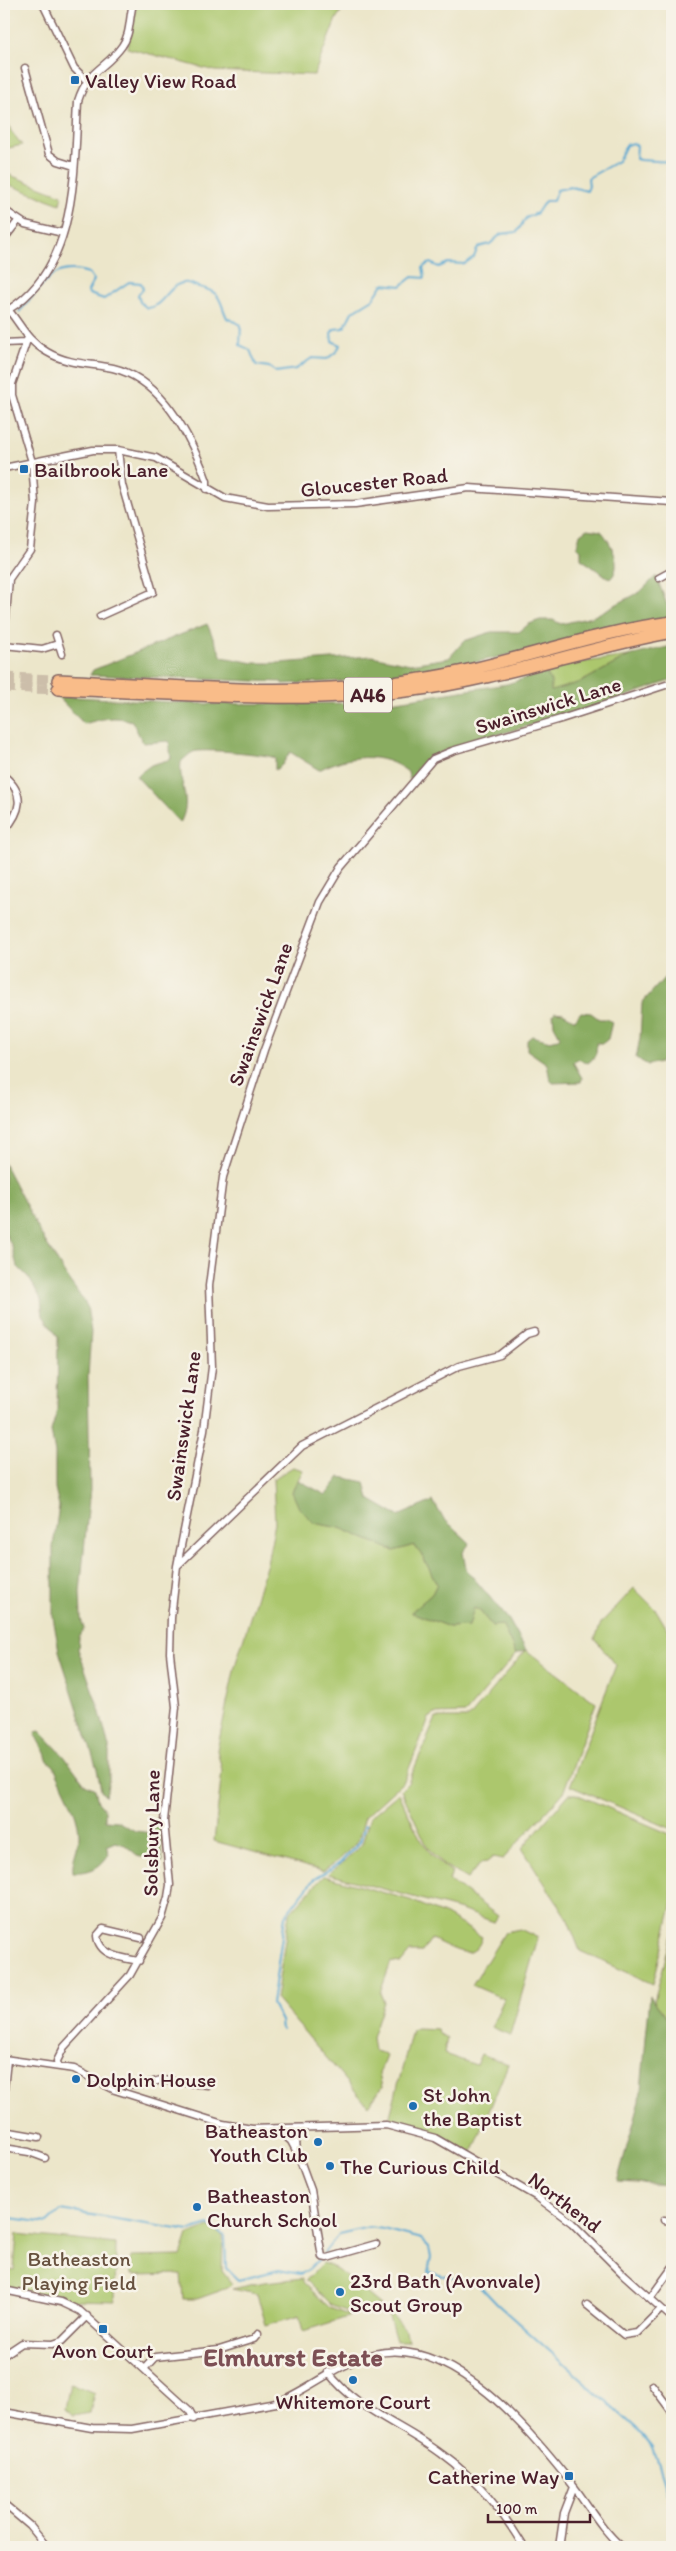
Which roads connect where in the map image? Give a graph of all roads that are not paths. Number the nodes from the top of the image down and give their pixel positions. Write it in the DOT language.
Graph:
graph roads {
  1 [pos="42,4"];
  2 [pos="132,4"];
  3 [pos="25,68"];
  4 [pos="86,80"];
  5 [pos="74,166"];
  6 [pos="4,210"];
  7 [pos="18,221"];
  8 [pos="63,233"];
  9 [pos="4,239"];
  10 [pos="6,307"];
  11 [pos="27,340"];
  12 [pos="4,343"];
  13 [pos="118,450"];
  14 [pos="32,462"];
  15 [pos="4,468"];
  16 [pos="207,489"];
  17 [pos="672,502"];
  18 [pos="672,571"];
  19 [pos="659,578"];
  20 [pos="100,616"];
  21 [pos="672,622"];
  22 [pos="672,632"];
  23 [pos="56,635"];
  24 [pos="4,640"];
  25 [pos="58,644"];
  26 [pos="4,646"];
  27 [pos="62,654"];
  28 [pos="672,683"];
  29 [pos="4,776"];
  30 [pos="4,831"];
  31 [pos="534,1332"];
  32 [pos="177,1566"];
  33 [pos="141,1938"];
  34 [pos="139,1961"];
  35 [pos="5,2059"];
  36 [pos="58,2066"];
  37 [pos="102,2082"];
  38 [pos="208,2085"];
  39 [pos="4,2089"];
  40 [pos="299,2128"];
  41 [pos="278,2130"];
  42 [pos="4,2131"];
  43 [pos="39,2137"];
  44 [pos="4,2148"];
  45 [pos="297,2152"];
  46 [pos="45,2158"];
  47 [pos="664,2220"];
  48 [pos="672,2221"];
  49 [pos="376,2244"];
  50 [pos="672,2268"];
  51 [pos="4,2290"];
  52 [pos="651,2297"];
  53 [pos="587,2305"];
  54 [pos="661,2310"];
  55 [pos="87,2316"];
  56 [pos="672,2318"];
  57 [pos="258,2334"];
  58 [pos="4,2355"];
  59 [pos="144,2369"];
  60 [pos="328,2372"];
  61 [pos="652,2385"];
  62 [pos="4,2412"];
  63 [pos="672,2412"];
  64 [pos="194,2419"];
  65 [pos="574,2487"];
  66 [pos="4,2504"];
  67 [pos="47,2547"];
  68 [pos="524,2547"];
  69 [pos="559,2547"];
  70 [pos="622,2547"];
  1 -- 4 [label="street"];
  2 -- 4 [label="street"];
  3 -- 5 [label="street"];
  4 -- 5 [label="street"];
  5 -- 8 [label="street"];
  6 -- 7 [label="street"];
  7 -- 8 [label="street"];
  7 -- 9 [label="street"];
  8 -- 10 [label="street"];
  10 -- 11 [label="street"];
  11 -- 12 [label="street"];
  11 -- 14 [label="street"];
  11 -- 16 [label="street"];
  13 -- 14 [label="street, Gloucester Road"];
  13 -- 16 [label="street, Gloucester Road"];
  13 -- 20 [label="street"];
  14 -- 15 [label="street, Gloucester Road"];
  14 -- 24 [label="street"];
  16 -- 17 [label="street, Gloucester Road"];
  18 -- 19 [label="street"];
  21 -- 22 [label="highway, A46"];
  23 -- 25 [label="street"];
  25 -- 26 [label="street"];
  25 -- 27 [label="street"];
  28 -- 32 [label="street, Swainswick Lane"];
  29 -- 30 [label="street"];
  31 -- 32 [label="street"];
  32 -- 34 [label="street, Solsbury Lane"];
  33 -- 34 [label="street"];
  34 -- 36 [label="street, Solsbury Lane"];
  35 -- 36 [label="street, Northend"];
  35 -- 39 [label="street"];
  36 -- 37 [label="street, Northend"];
  37 -- 38 [label="street"];
  37 -- 41 [label="street, Northend"];
  40 -- 41 [label="street, Northend"];
  40 -- 45 [label="street"];
  40 -- 52 [label="street, Northend"];
  41 -- 45 [label="street"];
  42 -- 43 [label="street"];
  44 -- 46 [label="street"];
  45 -- 49 [label="street"];
  47 -- 48 [label="street"];
  50 -- 52 [label="street"];
  51 -- 55 [label="street"];
  52 -- 54 [label="street, Northend"];
  53 -- 54 [label="street"];
  54 -- 56 [label="street, Northend"];
  55 -- 58 [label="street"];
  55 -- 59 [label="street"];
  57 -- 59 [label="street"];
  59 -- 64 [label="street"];
  60 -- 64 [label="street"];
  60 -- 65 [label="street"];
  60 -- 68 [label="street"];
  61 -- 63 [label="street"];
  62 -- 64 [label="street"];
  65 -- 69 [label="street"];
  65 -- 70 [label="street"];
  66 -- 67 [label="street"];
}
